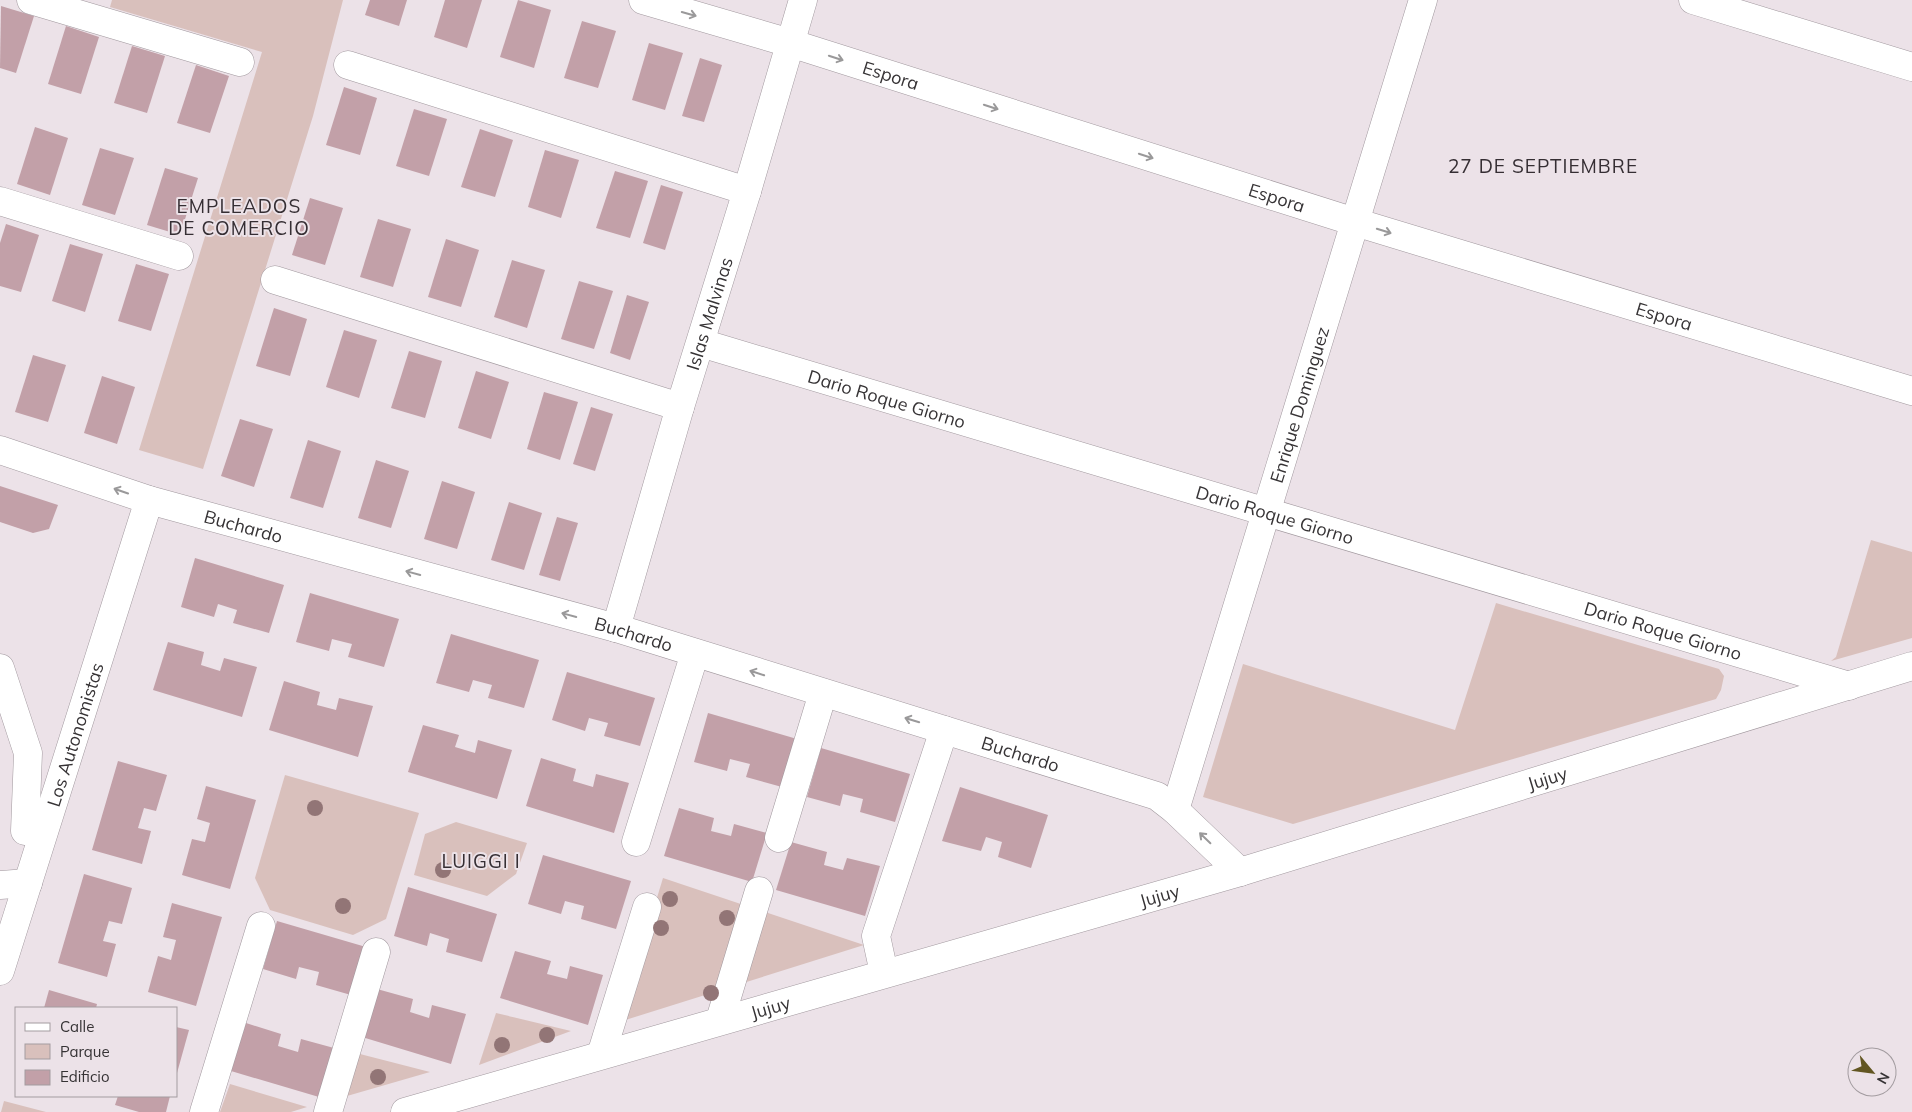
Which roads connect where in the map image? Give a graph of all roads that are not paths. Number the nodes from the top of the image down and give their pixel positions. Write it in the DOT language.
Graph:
graph roads {
  1 [pos="31,0"];
  2 [pos="643,0"];
  3 [pos="803,0"];
  4 [pos="1423,0"];
  5 [pos="1693,0"];
  6 [pos="790,43"];
  7 [pos="240,62"];
  8 [pos="348,65"];
  9 [pos="1912,67"];
  10 [pos="747,191"];
  11 [pos="0,201"];
  12 [pos="1355,222"];
  13 [pos="179,256"];
  14 [pos="275,280"];
  15 [pos="700,343"];
  16 [pos="1912,391"];
  17 [pos="680,407"];
  18 [pos="0,450"];
  19 [pos="149,500"];
  20 [pos="1266,512"];
  21 [pos="616,628"];
  22 [pos="695,653"];
  23 [pos="1912,666"];
  24 [pos="0,668"];
  25 [pos="1849,686"];
  26 [pos="823,694"];
  27 [pos="944,730"];
  28 [pos="1175,810"];
  29 [pos="25,831"];
  30 [pos="779,838"];
  31 [pos="636,842"];
  32 [pos="1240,872"];
  33 [pos="28,883"];
  34 [pos="0,885"];
  35 [pos="759,891"];
  36 [pos="647,906"];
  37 [pos="261,926"];
  38 [pos="376,952"];
  39 [pos="0,971"];
  40 [pos="884,973"];
  41 [pos="720,1020"];
  42 [pos="601,1055"];
  43 [pos="204,1112"];
  44 [pos="328,1112"];
  45 [pos="405,1112"];
  1 -- 7 [label="street"];
  2 -- 6 [label="street, Espora, one-way"];
  3 -- 6 [label="street, Islas Malvinas"];
  4 -- 12 [label="street, Enrique Dominguez"];
  5 -- 9 [label="street"];
  6 -- 10 [label="street, Islas Malvinas"];
  6 -- 12 [label="street, Espora, one-way"];
  8 -- 10 [label="street"];
  10 -- 15 [label="street, Islas Malvinas"];
  11 -- 13 [label="street"];
  12 -- 16 [label="street, Espora, one-way"];
  12 -- 20 [label="street, Enrique Dominguez"];
  14 -- 17 [label="street"];
  15 -- 17 [label="street, Islas Malvinas"];
  15 -- 20 [label="street, Dario Roque Giorno"];
  17 -- 21 [label="street, Islas Malvinas"];
  19 -- 18 [label="street, Buchardo, one-way"];
  21 -- 19 [label="street, Buchardo, one-way"];
  19 -- 33 [label="street, Los Autonomistas"];
  20 -- 25 [label="street, Dario Roque Giorno"];
  20 -- 28 [label="street, Enrique Dominguez"];
  21 -- 22 [label="street, Buchardo"];
  26 -- 22 [label="street, Buchardo, one-way"];
  22 -- 31 [label="street"];
  23 -- 25 [label="street, Jujuy"];
  24 -- 29 [label="street"];
  25 -- 32 [label="street, Jujuy"];
  27 -- 26 [label="street, Buchardo, one-way"];
  26 -- 30 [label="street"];
  27 -- 28 [label="street, Buchardo"];
  27 -- 40 [label="street"];
  32 -- 28 [label="street, Buchardo, one-way"];
  32 -- 40 [label="street, Jujuy"];
  33 -- 34 [label="street"];
  33 -- 39 [label="street, Los Autonomistas"];
  35 -- 41 [label="street"];
  36 -- 42 [label="street"];
  37 -- 43 [label="street"];
  38 -- 44 [label="street"];
  40 -- 41 [label="street, Jujuy"];
  41 -- 42 [label="street, Jujuy"];
  42 -- 45 [label="street, Jujuy"];
}
